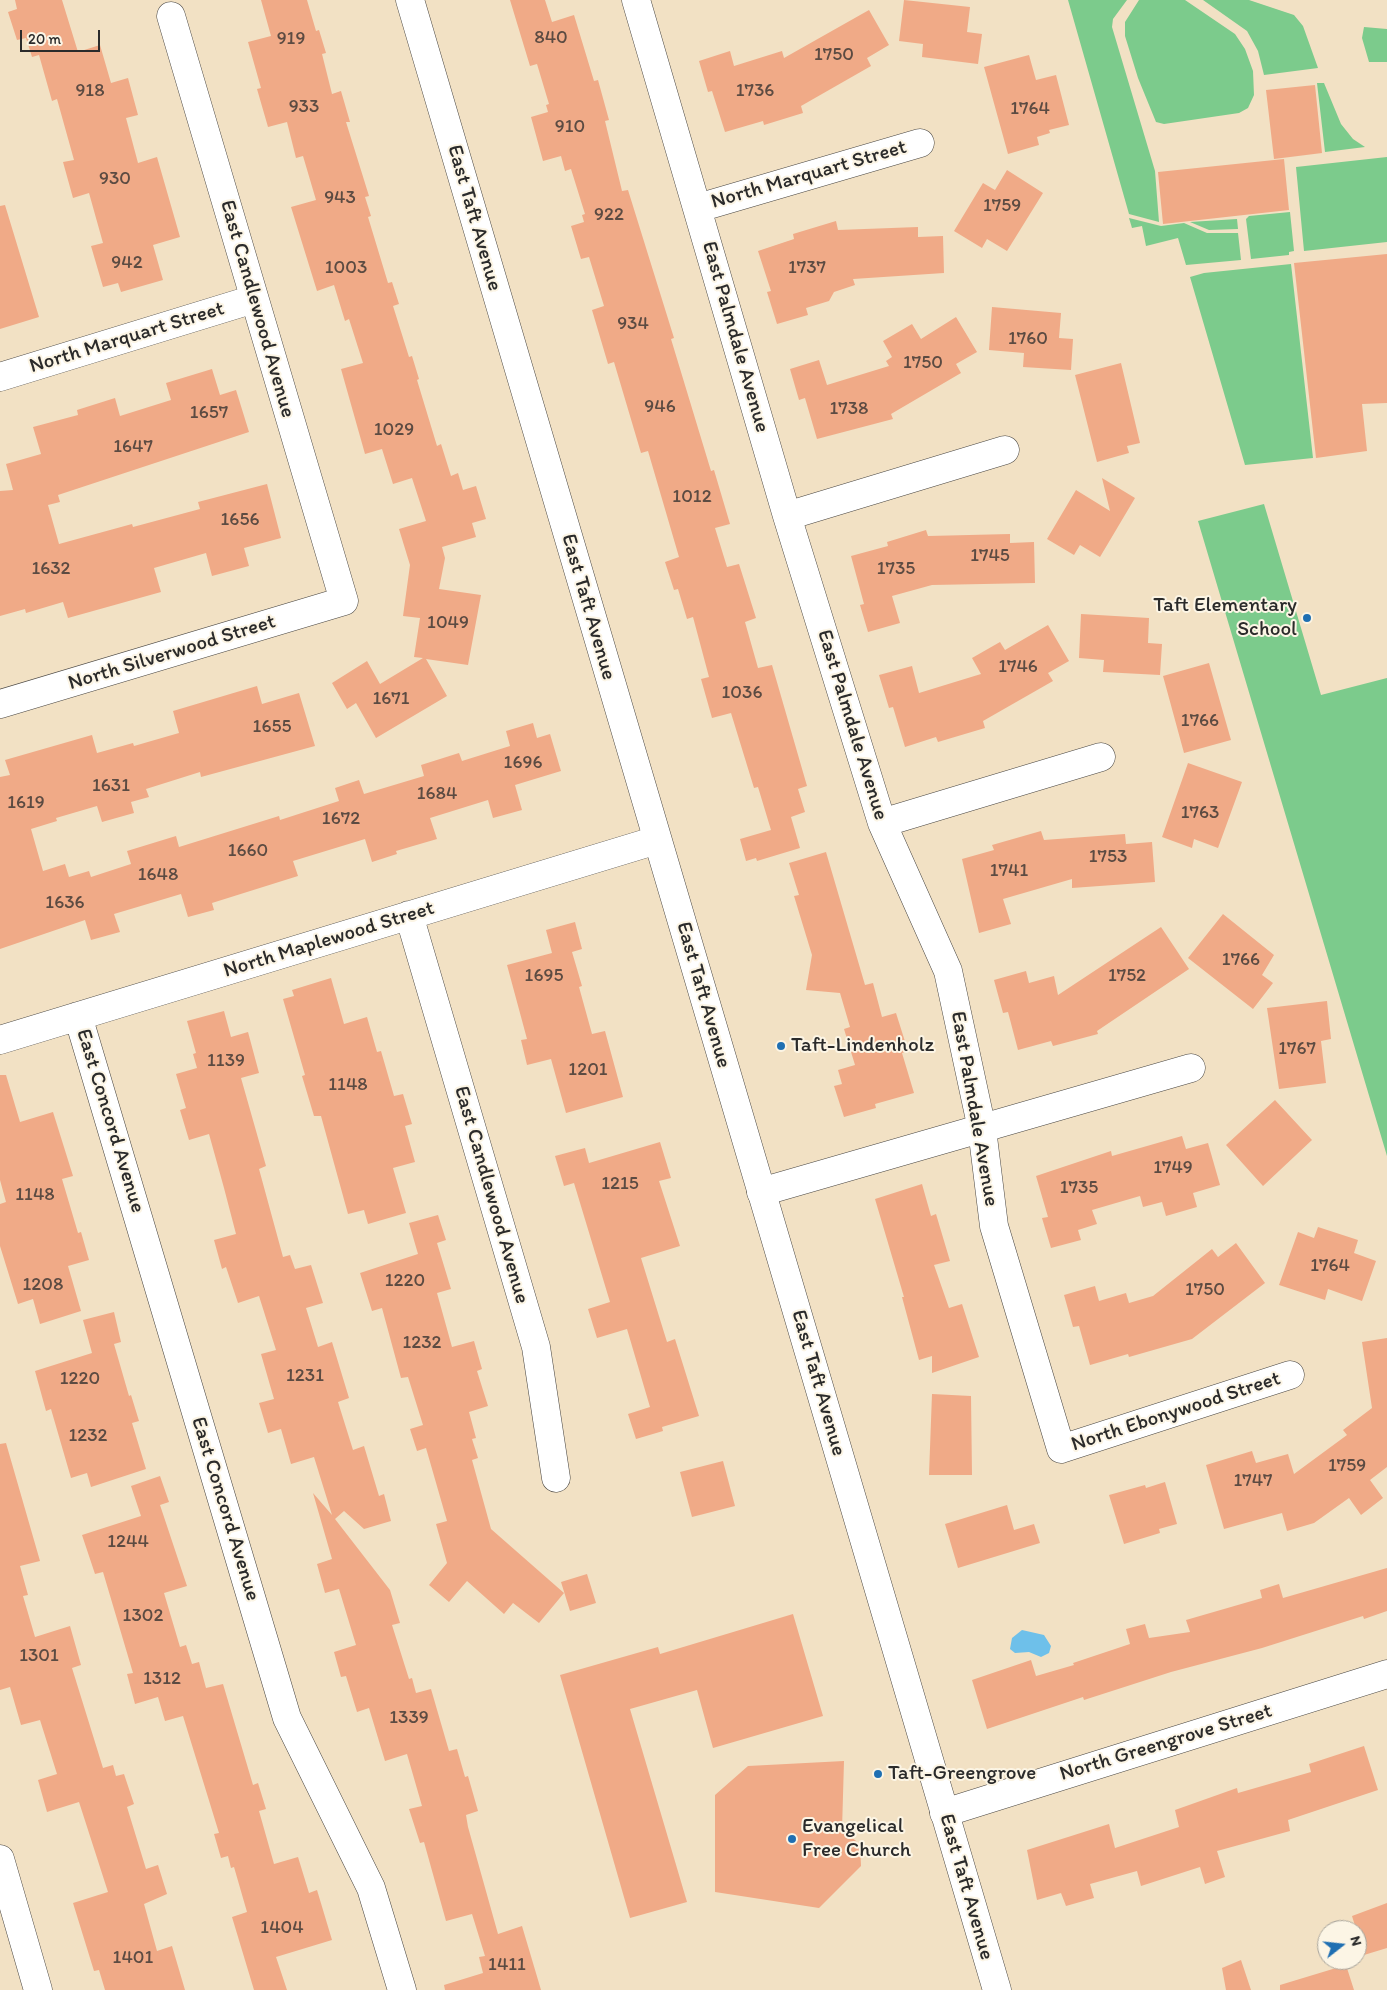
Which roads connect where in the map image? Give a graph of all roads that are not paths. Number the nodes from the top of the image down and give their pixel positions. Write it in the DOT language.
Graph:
graph roads {
  1 [pos="410,0"];
  2 [pos="636,0"];
  3 [pos="171,16"];
  4 [pos="920,143"];
  5 [pos="698,208"];
  6 [pos="254,299"];
  7 [pos="0,376"];
  8 [pos="1005,450"];
  9 [pos="787,516"];
  10 [pos="344,601"];
  11 [pos="0,704"];
  12 [pos="1101,756"];
  13 [pos="882,823"];
  14 [pos="657,840"];
  15 [pos="409,915"];
  16 [pos="78,1016"];
  17 [pos="0,1040"];
  18 [pos="1191,1068"];
  19 [pos="982,1128"];
  20 [pos="762,1192"];
  21 [pos="1290,1375"];
  22 [pos="1061,1449"];
  23 [pos="556,1478"];
  24 [pos="1387,1674"];
  25 [pos="944,1813"];
  26 [pos="0,1859"];
  27 [pos="38,1990"];
  28 [pos="402,1990"];
  29 [pos="997,1990"];
  1 -- 14 [label="street, East Taft Avenue"];
  2 -- 5 [label="street, East Palmdale Avenue"];
  3 -- 6 [label="street, East Candlewood Avenue"];
  4 -- 5 [label="street, North Marquart Street"];
  5 -- 9 [label="street, East Palmdale Avenue"];
  6 -- 7 [label="street, North Marquart Street"];
  6 -- 10 [label="street, East Candlewood Avenue"];
  8 -- 9 [label="street"];
  9 -- 13 [label="street, East Palmdale Avenue"];
  10 -- 11 [label="street, North Silverwood Street"];
  12 -- 13 [label="street"];
  13 -- 19 [label="street, East Palmdale Avenue"];
  14 -- 15 [label="street, North Maplewood Street"];
  14 -- 20 [label="street, East Taft Avenue"];
  15 -- 16 [label="street, North Maplewood Street"];
  15 -- 23 [label="street, East Candlewood Avenue"];
  16 -- 17 [label="street, North Maplewood Street"];
  16 -- 28 [label="street, East Concord Avenue"];
  18 -- 19 [label="street"];
  19 -- 20 [label="street"];
  19 -- 22 [label="street, East Palmdale Avenue"];
  20 -- 25 [label="street, East Taft Avenue"];
  21 -- 22 [label="street, North Ebonywood Street"];
  24 -- 25 [label="street, North Greengrove Street"];
  25 -- 29 [label="street, East Taft Avenue"];
  26 -- 27 [label="street"];
}
